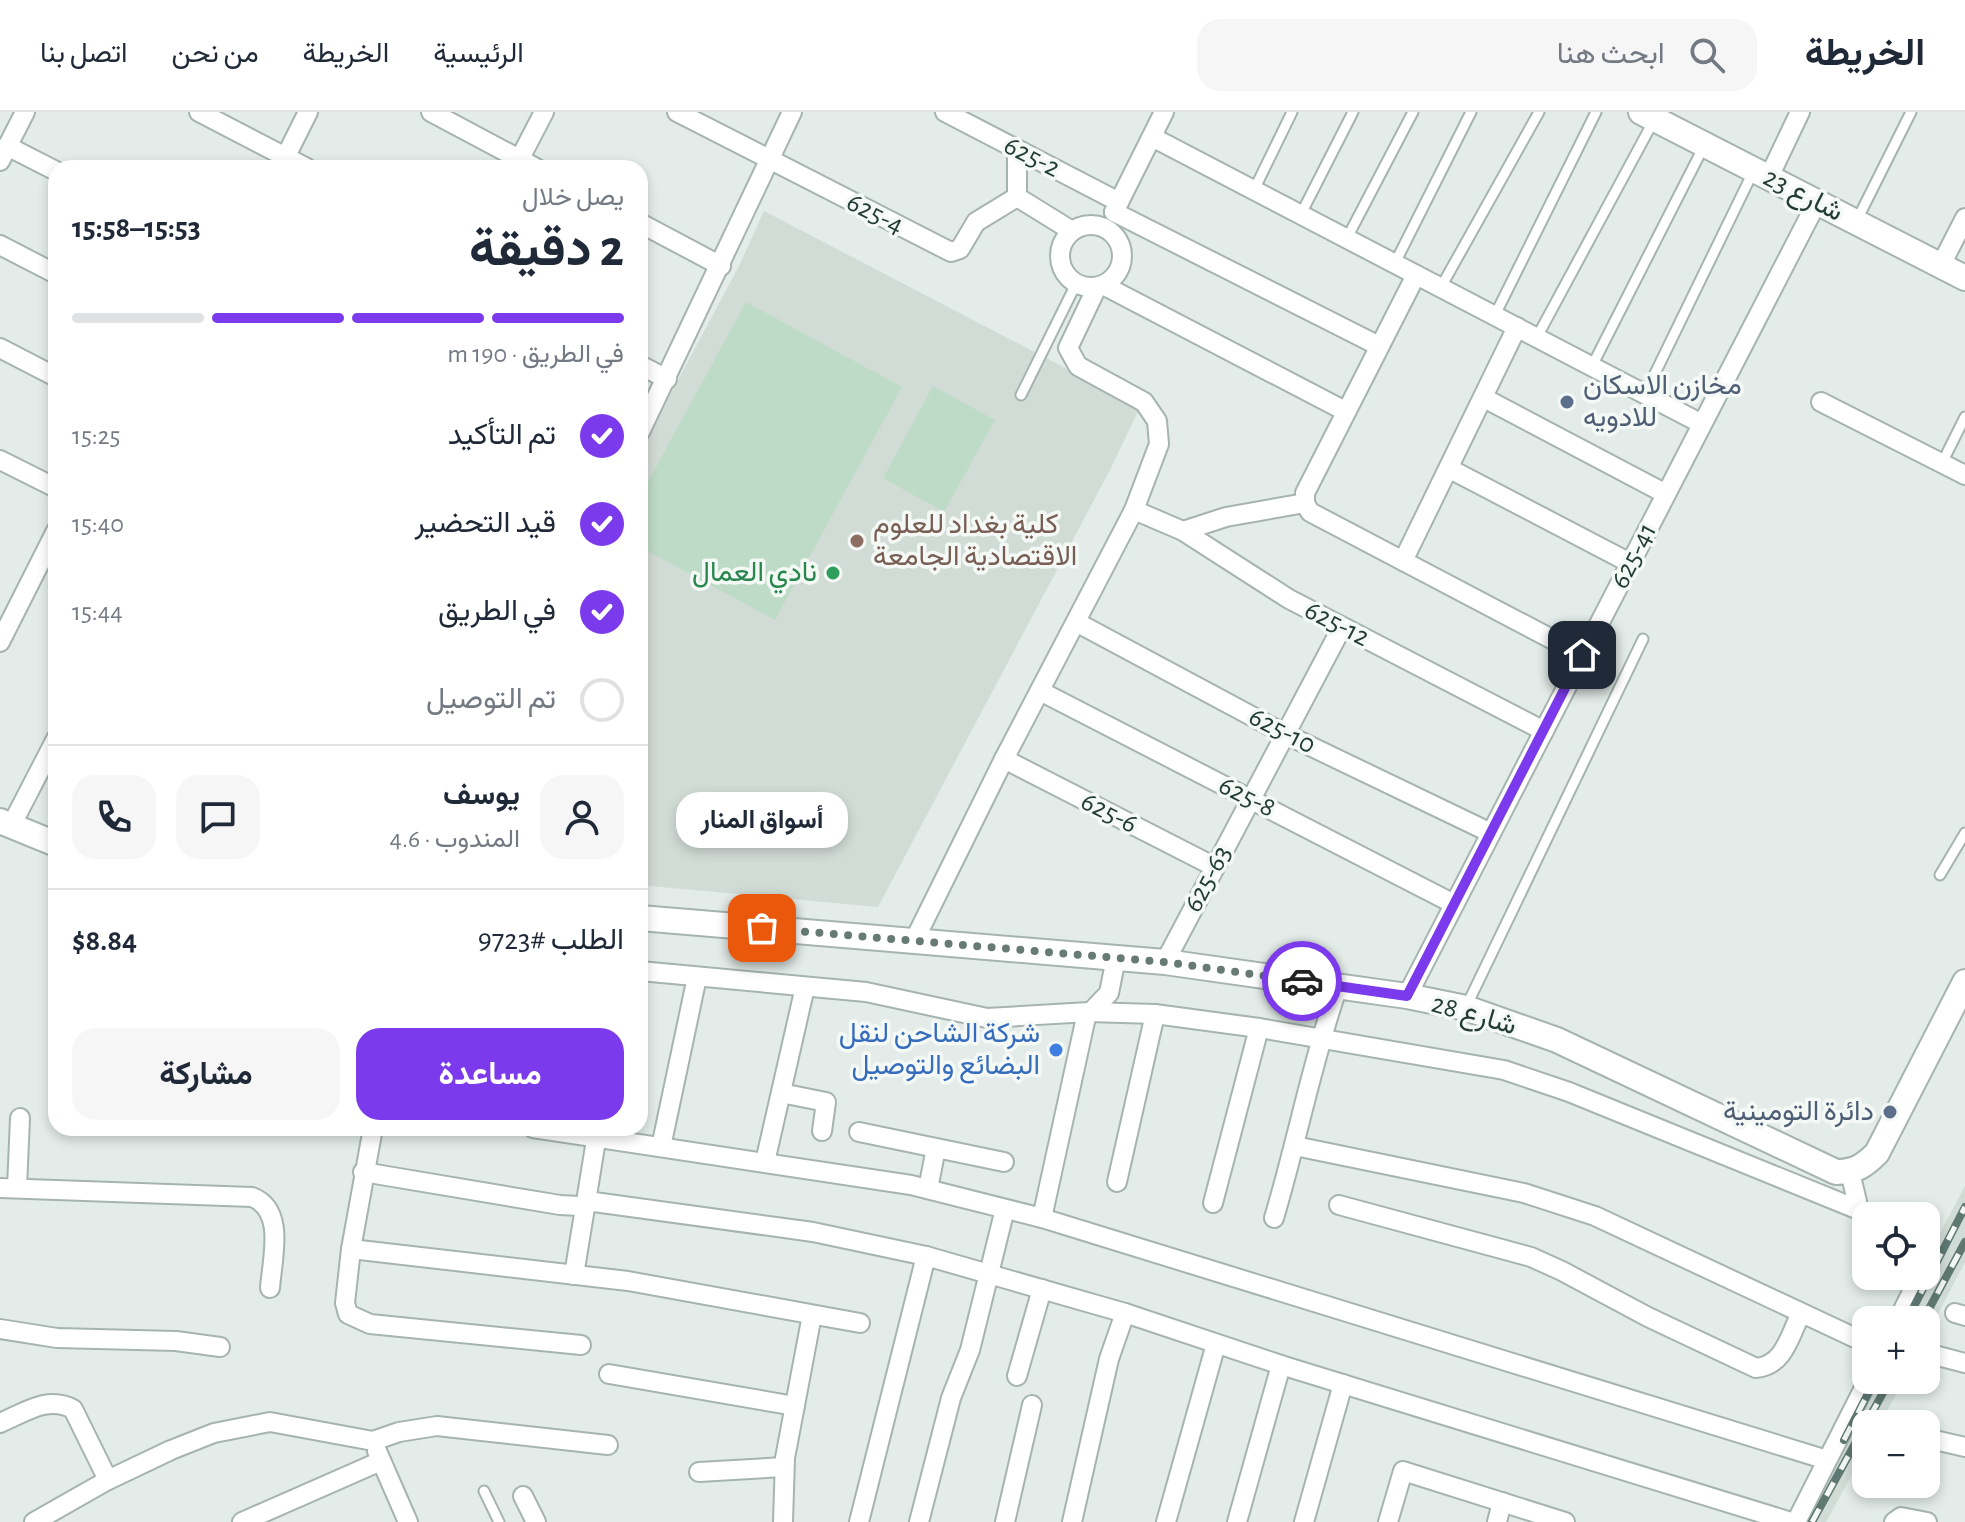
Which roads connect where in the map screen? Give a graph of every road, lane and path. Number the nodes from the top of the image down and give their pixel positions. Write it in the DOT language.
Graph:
graph roads {
  1 [pos="25,112"];
  2 [pos="199,112"];
  3 [pos="308,112"];
  4 [pos="431,112"];
  5 [pos="544,112"];
  6 [pos="677,112"];
  7 [pos="792,112"];
  8 [pos="945,112"];
  9 [pos="1164,112"];
  10 [pos="1292,112"];
  11 [pos="1353,112"];
  12 [pos="1413,112"];
  13 [pos="1471,112"];
  14 [pos="1539,112"];
  15 [pos="1596,112"];
  16 [pos="1800,112"];
  17 [pos="1911,112"];
  18 [pos="1660,117"];
  19 [pos="1152,137"];
  20 [pos="1705,144"];
  21 [pos="1017,149"];
  22 [pos="4,154"];
  23 [pos="279,160"];
  24 [pos="283,160"];
  25 [pos="514,160"];
  26 [pos="525,160"];
  27 [pos="768,160"];
  28 [pos="48,168"];
  29 [pos="1761,173"];
  30 [pos="1254,190"];
  31 [pos="1017,197"];
  32 [pos="1817,202"];
  33 [pos="1113,214"];
  34 [pos="1301,214"];
  35 [pos="1965,218"];
  36 [pos="1856,222"];
  37 [pos="648,227"];
  38 [pos="1072,231"];
  39 [pos="1347,238"];
  40 [pos="0,245"];
  41 [pos="1395,263"];
  42 [pos="1941,265"];
  43 [pos="721,266"];
  44 [pos="48,270"];
  45 [pos="1416,275"];
  46 [pos="1965,278"];
  47 [pos="1076,284"];
  48 [pos="1100,286"];
  49 [pos="1441,287"];
  50 [pos="1495,315"];
  51 [pos="1517,327"];
  52 [pos="1537,337"];
  53 [pos="1379,346"];
  54 [pos="0,348"];
  55 [pos="1592,366"];
  56 [pos="648,369"];
  57 [pos="48,373"];
  58 [pos="667,379"];
  59 [pos="1645,394"];
  60 [pos="1021,395"];
  61 [pos="1484,398"];
  62 [pos="1821,402"];
  63 [pos="1345,411"];
  64 [pos="648,416"];
  65 [pos="1965,417"];
  66 [pos="1702,424"];
  67 [pos="0,460"];
  68 [pos="1942,463"];
  69 [pos="1450,469"];
  70 [pos="1965,475"];
  71 [pos="48,484"];
  72 [pos="1666,494"];
  73 [pos="1305,503"];
  74 [pos="1134,510"];
  75 [pos="1183,531"];
  76 [pos="48,547"];
  77 [pos="1403,561"];
  78 [pos="1630,563"];
  79 [pos="1076,622"];
  80 [pos="1342,627"];
  81 [pos="1643,639"];
  82 [pos="0,642"];
  83 [pos="1582,655"];
  84 [pos="1040,691"];
  85 [pos="1544,731"];
  86 [pos="1285,734"];
  87 [pos="48,752"];
  88 [pos="1004,759"];
  89 [pos="1251,799"];
  90 [pos="5,824"];
  91 [pos="1491,833"];
  92 [pos="1965,833"];
  93 [pos="48,841"];
  94 [pos="1215,867"];
  95 [pos="1940,875"];
  96 [pos="1454,904"];
  97 [pos="648,919"];
  98 [pos="914,941"];
  99 [pos="1116,958"];
  100 [pos="1165,962"];
  101 [pos="648,972"];
  102 [pos="697,977"];
  103 [pos="1965,982"];
  104 [pos="1338,986"];
  105 [pos="805,987"];
  106 [pos="1407,996"];
  107 [pos="1466,1008"];
  108 [pos="1089,1012"];
  109 [pos="1155,1014"];
  110 [pos="1259,1028"];
  111 [pos="1320,1040"];
  112 [pos="781,1093"];
  113 [pos="20,1118"];
  114 [pos="822,1131"];
  115 [pos="859,1132"];
  116 [pos="371,1136"];
  117 [pos="597,1136"];
  118 [pos="611,1136"];
  119 [pos="1295,1146"];
  120 [pos="661,1147"];
  121 [pos="936,1148"];
  122 [pos="765,1162"];
  123 [pos="1004,1162"];
  124 [pos="363,1172"];
  125 [pos="1850,1172"];
  126 [pos="1117,1182"];
  127 [pos="9,1188"];
  128 [pos="928,1189"];
  129 [pos="1860,1202"];
  130 [pos="586,1203"];
  131 [pos="1213,1203"];
  132 [pos="1339,1205"];
  133 [pos="1005,1209"];
  134 [pos="1852,1209"];
  135 [pos="1042,1218"];
  136 [pos="1274,1218"];
  137 [pos="351,1249"];
  138 [pos="926,1256"];
  139 [pos="990,1274"];
  140 [pos="574,1275"];
  141 [pos="270,1288"];
  142 [pos="1042,1289"];
  143 [pos="1125,1313"];
  144 [pos="1801,1313"];
  145 [pos="812,1315"];
  146 [pos="860,1323"];
  147 [pos="0,1329"];
  148 [pos="1852,1337"];
  149 [pos="1216,1344"];
  150 [pos="581,1345"];
  151 [pos="220,1347"];
  152 [pos="1940,1357"];
  153 [pos="1965,1363"];
  154 [pos="1281,1365"];
  155 [pos="609,1374"];
  156 [pos="1017,1376"];
  157 [pos="1343,1384"];
  158 [pos="1861,1394"];
  159 [pos="1032,1405"];
  160 [pos="795,1406"];
  161 [pos="0,1423"];
  162 [pos="373,1441"];
  163 [pos="1940,1441"];
  164 [pos="608,1445"];
  165 [pos="1965,1447"];
  166 [pos="1827,1460"];
  167 [pos="381,1461"];
  168 [pos="784,1467"];
  169 [pos="699,1472"];
  170 [pos="108,1480"];
  171 [pos="484,1491"];
  172 [pos="523,1496"];
  173 [pos="1502,1502"];
  174 [pos="272,1515"];
  175 [pos="34,1522"];
  176 [pos="242,1522"];
  177 [pos="408,1522"];
  178 [pos="499,1522"];
  179 [pos="536,1522"];
  180 [pos="783,1522"];
  181 [pos="859,1522"];
  182 [pos="919,1522"];
  183 [pos="1005,1522"];
  184 [pos="1072,1522"];
  185 [pos="1166,1522"];
  186 [pos="1237,1522"];
  187 [pos="1304,1522"];
  188 [pos="1388,1522"];
  189 [pos="1497,1522"];
  190 [pos="1565,1522"];
  191 [pos="1793,1522"];
  192 [pos="1894,1522"];
  193 [pos="1927,1522"];
  1 -- 22 [label="street"];
  2 -- 23 [label="street"];
  3 -- 24 [label="street"];
  4 -- 25 [label="street"];
  5 -- 26 [label="street"];
  6 -- 27 [label="street, 625-4"];
  7 -- 27 [label="street"];
  8 -- 21 [label="street, 625-2"];
  9 -- 19 [label="street"];
  10 -- 30 [label="lane"];
  11 -- 34 [label="lane"];
  12 -- 39 [label="lane"];
  13 -- 41 [label="lane"];
  14 -- 49 [label="lane"];
  15 -- 50 [label="lane"];
  16 -- 29 [label="street"];
  17 -- 36 [label="lane"];
  18 -- 20 [label="street, شارع 23"];
  18 -- 52 [label="lane"];
  19 -- 30 [label="street"];
  19 -- 33 [label="street"];
  20 -- 29 [label="street, شارع 23"];
  20 -- 55 [label="lane"];
  21 -- 31 [label="street"];
  21 -- 33 [label="street, 625-2"];
  22 -- 28 [label="street"];
  27 -- 31 [label="street, 625-4"];
  27 -- 43 [label="street"];
  29 -- 32 [label="street, شارع 23"];
  29 -- 59 [label="lane"];
  30 -- 34 [label="street"];
  31 -- 38 [label="street"];
  32 -- 36 [label="street, شارع 23"];
  32 -- 66 [label="street, 625-41"];
  33 -- 38 [label="street"];
  33 -- 48 [label="street"];
  33 -- 53 [label="street, 625-2"];
  34 -- 39 [label="street"];
  35 -- 42 [label="street"];
  36 -- 42 [label="street, شارع 23"];
  37 -- 43 [label="street"];
  38 -- 47 [label="street"];
  39 -- 41 [label="street"];
  40 -- 44 [label="street"];
  41 -- 45 [label="street"];
  42 -- 46 [label="street, شارع 23"];
  43 -- 58 [label="street"];
  45 -- 49 [label="street"];
  45 -- 53 [label="street"];
  47 -- 48 [label="street"];
  47 -- 60 [label="lane"];
  48 -- 63 [label="street"];
  48 -- 74 [label="street"];
  49 -- 50 [label="street"];
  50 -- 51 [label="street"];
  51 -- 52 [label="street"];
  51 -- 61 [label="street"];
  52 -- 55 [label="street"];
  53 -- 63 [label="street"];
  54 -- 57 [label="street"];
  55 -- 59 [label="street"];
  56 -- 58 [label="street"];
  58 -- 64 [label="street"];
  59 -- 66 [label="street"];
  61 -- 69 [label="street"];
  61 -- 72 [label="street"];
  62 -- 68 [label="street"];
  63 -- 73 [label="street"];
  65 -- 68 [label="lane"];
  66 -- 72 [label="street, 625-41"];
  67 -- 71 [label="street"];
  68 -- 70 [label="street"];
  69 -- 77 [label="street"];
  69 -- 78 [label="street"];
  72 -- 78 [label="street, 625-41"];
  73 -- 75 [label="street"];
  73 -- 77 [label="street"];
  74 -- 75 [label="street, 625-12"];
  74 -- 79 [label="street"];
  75 -- 80 [label="street, 625-12"];
  76 -- 82 [label="street"];
  77 -- 83 [label="street"];
  78 -- 83 [label="street, 625-41"];
  79 -- 84 [label="street"];
  79 -- 86 [label="street, 625-10"];
  80 -- 85 [label="street, 625-12"];
  80 -- 86 [label="street, 625-63"];
  81 -- 107 [label="lane"];
  83 -- 85 [label="street, 625-41"];
  84 -- 88 [label="street"];
  84 -- 89 [label="street, 625-8"];
  85 -- 91 [label="street, 625-41"];
  86 -- 89 [label="street, 625-63"];
  86 -- 91 [label="street, 625-10"];
  87 -- 90 [label="street"];
  88 -- 94 [label="street, 625-6"];
  88 -- 98 [label="street"];
  89 -- 94 [label="street, 625-63"];
  89 -- 96 [label="street, 625-8"];
  90 -- 93 [label="street"];
  91 -- 96 [label="street, 625-41"];
  92 -- 95 [label="lane"];
  94 -- 100 [label="street, 625-63"];
  96 -- 106 [label="street, 625-41"];
  97 -- 98 [label="street, شارع 28"];
  98 -- 99 [label="street, شارع 28"];
  99 -- 100 [label="street, شارع 28"];
  99 -- 108 [label="street"];
  100 -- 104 [label="street, شارع 28"];
  101 -- 102 [label="street"];
  102 -- 105 [label="street"];
  102 -- 120 [label="street"];
  103 -- 125 [label="street"];
  104 -- 106 [label="street, شارع 28"];
  104 -- 111 [label="street"];
  105 -- 108 [label="street"];
  105 -- 112 [label="street"];
  106 -- 107 [label="street, شارع 28"];
  107 -- 125 [label="street, شارع 28"];
  108 -- 109 [label="street"];
  108 -- 135 [label="street"];
  109 -- 110 [label="street"];
  109 -- 126 [label="street"];
  110 -- 111 [label="street"];
  110 -- 131 [label="street"];
  111 -- 119 [label="street"];
  111 -- 134 [label="street"];
  112 -- 114 [label="street"];
  112 -- 122 [label="street"];
  113 -- 127 [label="street"];
  115 -- 121 [label="street"];
  116 -- 124 [label="street"];
  117 -- 130 [label="street"];
  118 -- 120 [label="street"];
  119 -- 136 [label="street"];
  119 -- 144 [label="street"];
  120 -- 122 [label="street"];
  121 -- 123 [label="street"];
  121 -- 128 [label="street"];
  122 -- 128 [label="street"];
  124 -- 130 [label="street"];
  124 -- 137 [label="street"];
  125 -- 129 [label="street"];
  127 -- 141 [label="street"];
  128 -- 133 [label="street"];
  130 -- 138 [label="street"];
  130 -- 140 [label="street"];
  132 -- 144 [label="street"];
  133 -- 135 [label="street"];
  133 -- 139 [label="street"];
  135 -- 166 [label="street"];
  137 -- 140 [label="street"];
  137 -- 150 [label="street"];
  138 -- 139 [label="street"];
  138 -- 181 [label="street"];
  139 -- 142 [label="street"];
  139 -- 182 [label="street"];
  140 -- 145 [label="street"];
  142 -- 143 [label="street"];
  142 -- 156 [label="street"];
  143 -- 149 [label="street"];
  143 -- 184 [label="street"];
  144 -- 148 [label="street"];
  145 -- 146 [label="street"];
  145 -- 160 [label="street"];
  147 -- 151 [label="street"];
  149 -- 154 [label="street"];
  149 -- 185 [label="street"];
  152 -- 153 [label="street"];
  154 -- 157 [label="street"];
  154 -- 186 [label="street"];
  155 -- 160 [label="street"];
  157 -- 187 [label="street"];
  157 -- 191 [label="street"];
  158 -- 166 [label="street"];
  159 -- 183 [label="street"];
  160 -- 168 [label="street"];
  161 -- 170 [label="street"];
  162 -- 164 [label="street"];
  162 -- 167 [label="street"];
  162 -- 170 [label="street"];
  163 -- 165 [label="street"];
  166 -- 191 [label="street"];
  167 -- 174 [label="street"];
  167 -- 177 [label="street"];
  168 -- 169 [label="street"];
  168 -- 180 [label="street"];
  170 -- 175 [label="street"];
  171 -- 178 [label="lane"];
  172 -- 179 [label="street"];
  173 -- 188 [label="street"];
  173 -- 189 [label="street"];
  173 -- 190 [label="street"];
  174 -- 176 [label="street"];
  192 -- 193 [label="street"];
}
